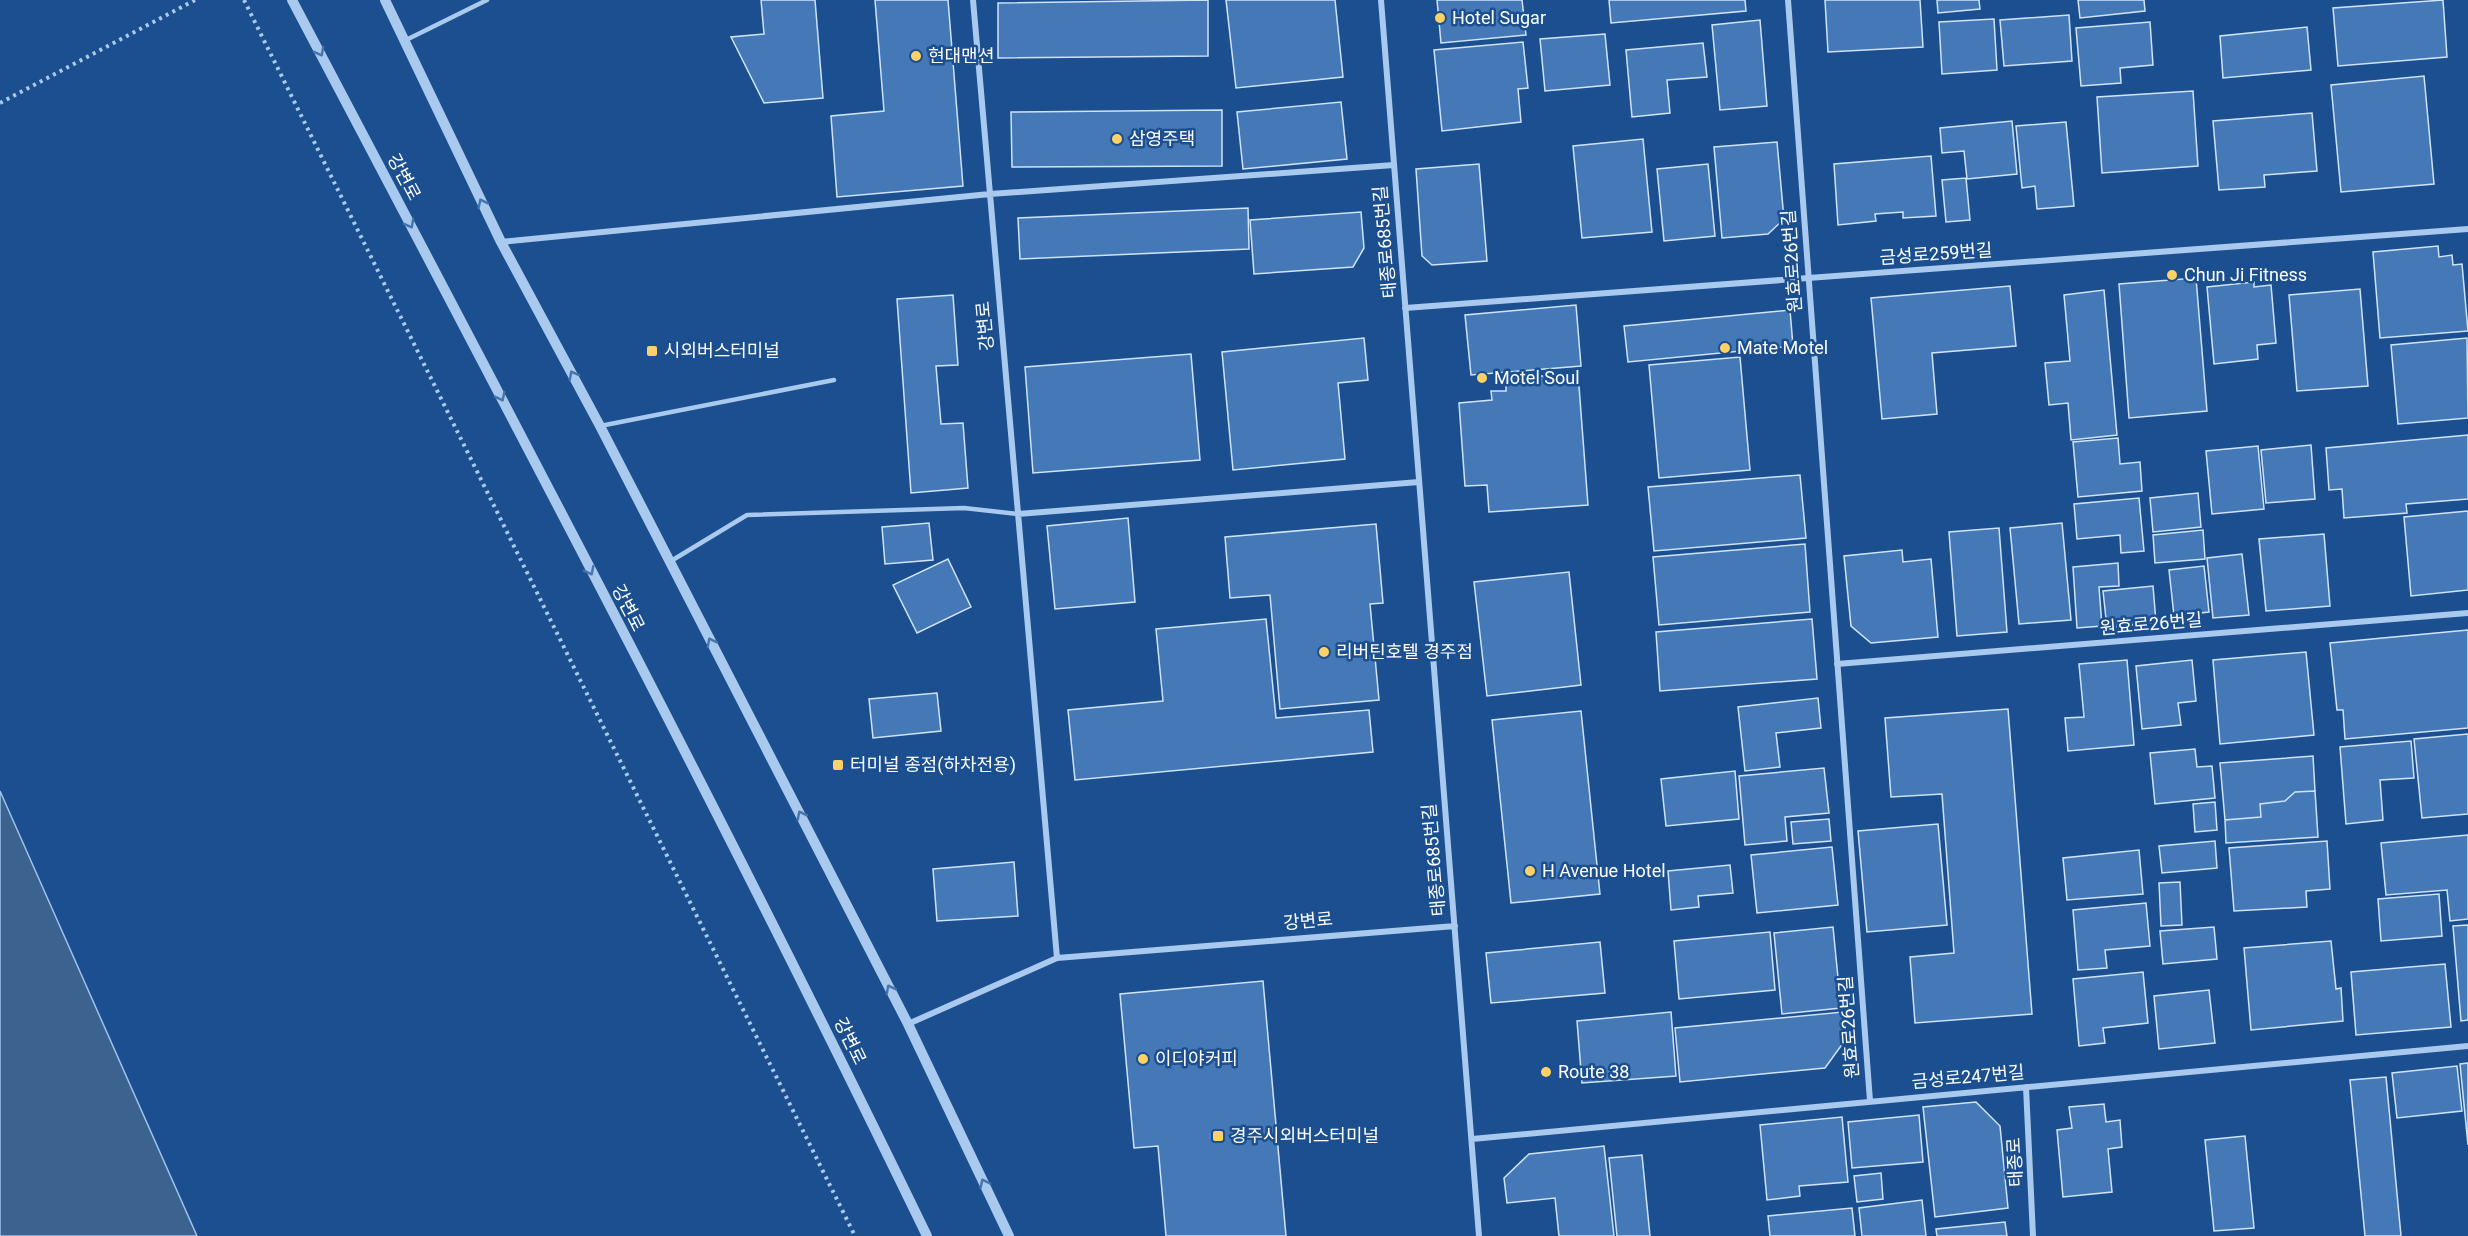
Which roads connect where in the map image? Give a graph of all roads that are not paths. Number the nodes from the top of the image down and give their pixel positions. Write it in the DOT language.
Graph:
graph roads {
  1 [pos="292,0"];
  2 [pos="385,0"];
  3 [pos="487,0"];
  4 [pos="973,0"];
  5 [pos="1381,0"];
  6 [pos="1788,0"];
  7 [pos="404,41"];
  8 [pos="1394,165"];
  9 [pos="990,194"];
  10 [pos="2468,230"];
  11 [pos="501,242"];
  12 [pos="1808,278"];
  13 [pos="1405,308"];
  14 [pos="834,380"];
  15 [pos="600,426"];
  16 [pos="1419,482"];
  17 [pos="1018,514"];
  18 [pos="670,562"];
  19 [pos="2468,613"];
  20 [pos="1837,664"];
  21 [pos="1455,926"];
  22 [pos="1057,958"];
  23 [pos="908,1024"];
  24 [pos="2468,1046"];
  25 [pos="2026,1087"];
  26 [pos="1870,1101"];
  27 [pos="1472,1139"];
  28 [pos="927,1236"];
  29 [pos="1009,1236"];
  30 [pos="1479,1236"];
  31 [pos="2033,1236"];
  1 -- 28 [label="street, 강변로, one-way"];
  2 -- 7 [label="street"];
  3 -- 7 [label="lane"];
  4 -- 9 [label="street, 강변로"];
  5 -- 8 [label="street, 태종로685번길"];
  6 -- 12 [label="street, 원효로26번길"];
  11 -- 7 [label="street, one-way"];
  8 -- 9 [label="street"];
  8 -- 13 [label="street, 태종로685번길"];
  9 -- 11 [label="street"];
  9 -- 17 [label="street, 강변로"];
  10 -- 12 [label="street, 금성로259번길"];
  15 -- 11 [label="street, one-way"];
  12 -- 13 [label="street, 금성로259번길"];
  12 -- 20 [label="street, 원효로26번길"];
  13 -- 16 [label="street, 태종로685번길"];
  14 -- 15 [label="lane"];
  15 -- 18 [label="street"];
  16 -- 17 [label="street"];
  16 -- 21 [label="street, 태종로685번길"];
  17 -- 18 [label="lane"];
  17 -- 22 [label="street, 강변로"];
  23 -- 18 [label="street, one-way"];
  19 -- 20 [label="street, 원효로26번길"];
  20 -- 26 [label="street, 원효로26번길"];
  21 -- 22 [label="street, 강변로"];
  21 -- 27 [label="street, 태종로685번길"];
  22 -- 23 [label="street, 강변로"];
  29 -- 23 [label="street, one-way"];
  24 -- 25 [label="street, 금성로247번길"];
  25 -- 26 [label="street, 금성로247번길"];
  25 -- 31 [label="street, 태종로"];
  26 -- 27 [label="street, 금성로247번길"];
  27 -- 30 [label="street, 태종로685번길"];
}
